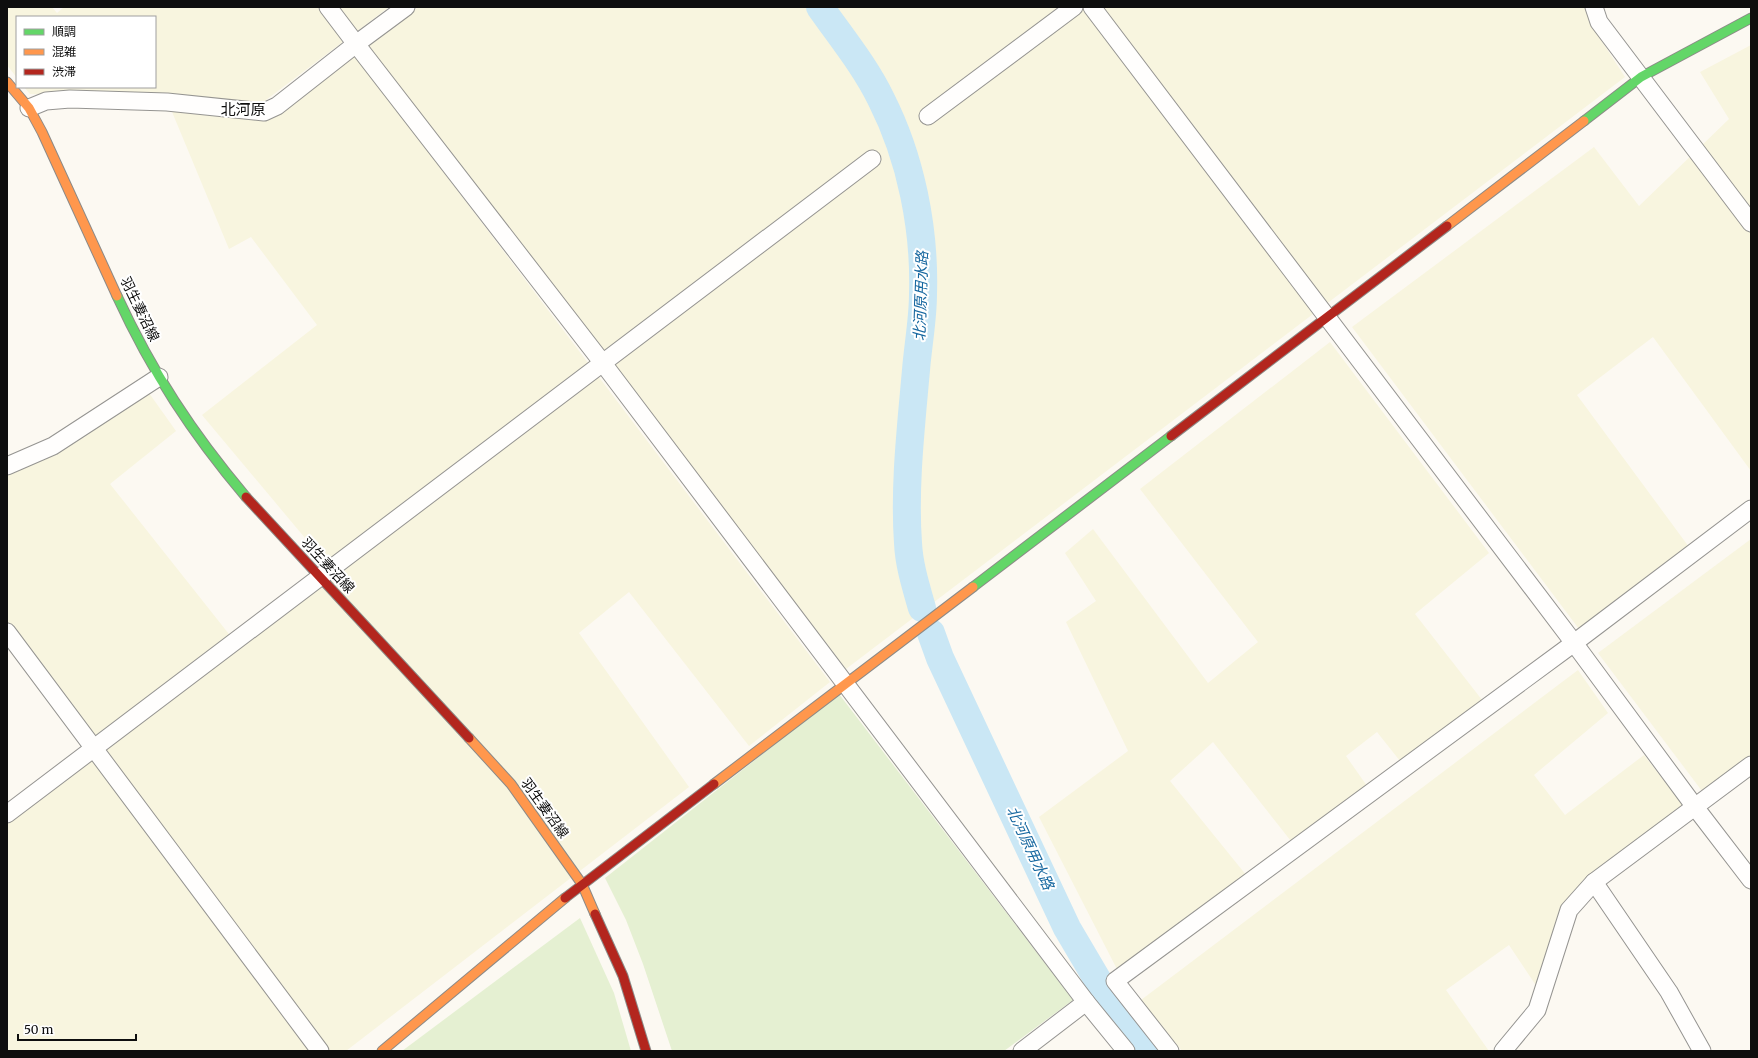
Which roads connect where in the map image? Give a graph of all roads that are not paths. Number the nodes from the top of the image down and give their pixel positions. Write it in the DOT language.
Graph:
graph roads {
  1 [pos="328,7"];
  2 [pos="406,7"];
  3 [pos="1074,7"];
  4 [pos="1092,7"];
  5 [pos="1594,7"];
  6 [pos="1751,18"];
  7 [pos="356,44"];
  8 [pos="1641,77"];
  9 [pos="7,82"];
  10 [pos="29,108"];
  11 [pos="928,116"];
  12 [pos="872,159"];
  13 [pos="1751,223"];
  14 [pos="1327,318"];
  15 [pos="602,362"];
  16 [pos="159,377"];
  17 [pos="7,466"];
  18 [pos="1751,509"];
  19 [pos="320,577"];
  20 [pos="7,632"];
  21 [pos="1574,643"];
  22 [pos="845,684"];
  23 [pos="94,748"];
  24 [pos="1751,765"];
  25 [pos="1695,807"];
  26 [pos="7,814"];
  27 [pos="1751,880"];
  28 [pos="1594,882"];
  29 [pos="582,884"];
  30 [pos="1086,1002"];
  31 [pos="320,1051"];
  32 [pos="382,1051"];
  33 [pos="646,1051"];
  34 [pos="1022,1051"];
  35 [pos="1126,1051"];
  36 [pos="1170,1051"];
  37 [pos="1503,1051"];
  38 [pos="1702,1051"];
  1 -- 7 [label="street"];
  2 -- 7 [label="street"];
  3 -- 11 [label="street"];
  4 -- 14 [label="street"];
  5 -- 8 [label="street"];
  6 -- 8 [label="street"];
  7 -- 10 [label="street"];
  7 -- 15 [label="street"];
  8 -- 13 [label="street"];
  8 -- 14 [label="street"];
  9 -- 10 [label="street, 羽生妻沼線"];
  10 -- 16 [label="street, 羽生妻沼線"];
  12 -- 15 [label="street"];
  14 -- 21 [label="street"];
  14 -- 22 [label="street"];
  15 -- 19 [label="street"];
  15 -- 22 [label="street"];
  16 -- 17 [label="street"];
  16 -- 19 [label="street, 羽生妻沼線"];
  18 -- 21 [label="street"];
  19 -- 23 [label="street"];
  19 -- 29 [label="street, 羽生妻沼線"];
  20 -- 23 [label="street"];
  21 -- 25 [label="street"];
  21 -- 36 [label="street"];
  22 -- 29 [label="street"];
  22 -- 30 [label="street"];
  23 -- 26 [label="street"];
  23 -- 31 [label="street"];
  24 -- 25 [label="street"];
  25 -- 27 [label="street"];
  25 -- 28 [label="street"];
  28 -- 37 [label="street"];
  28 -- 38 [label="street"];
  29 -- 32 [label="street"];
  29 -- 33 [label="street, 羽生妻沼線"];
  30 -- 34 [label="street"];
  30 -- 35 [label="street"];
}
